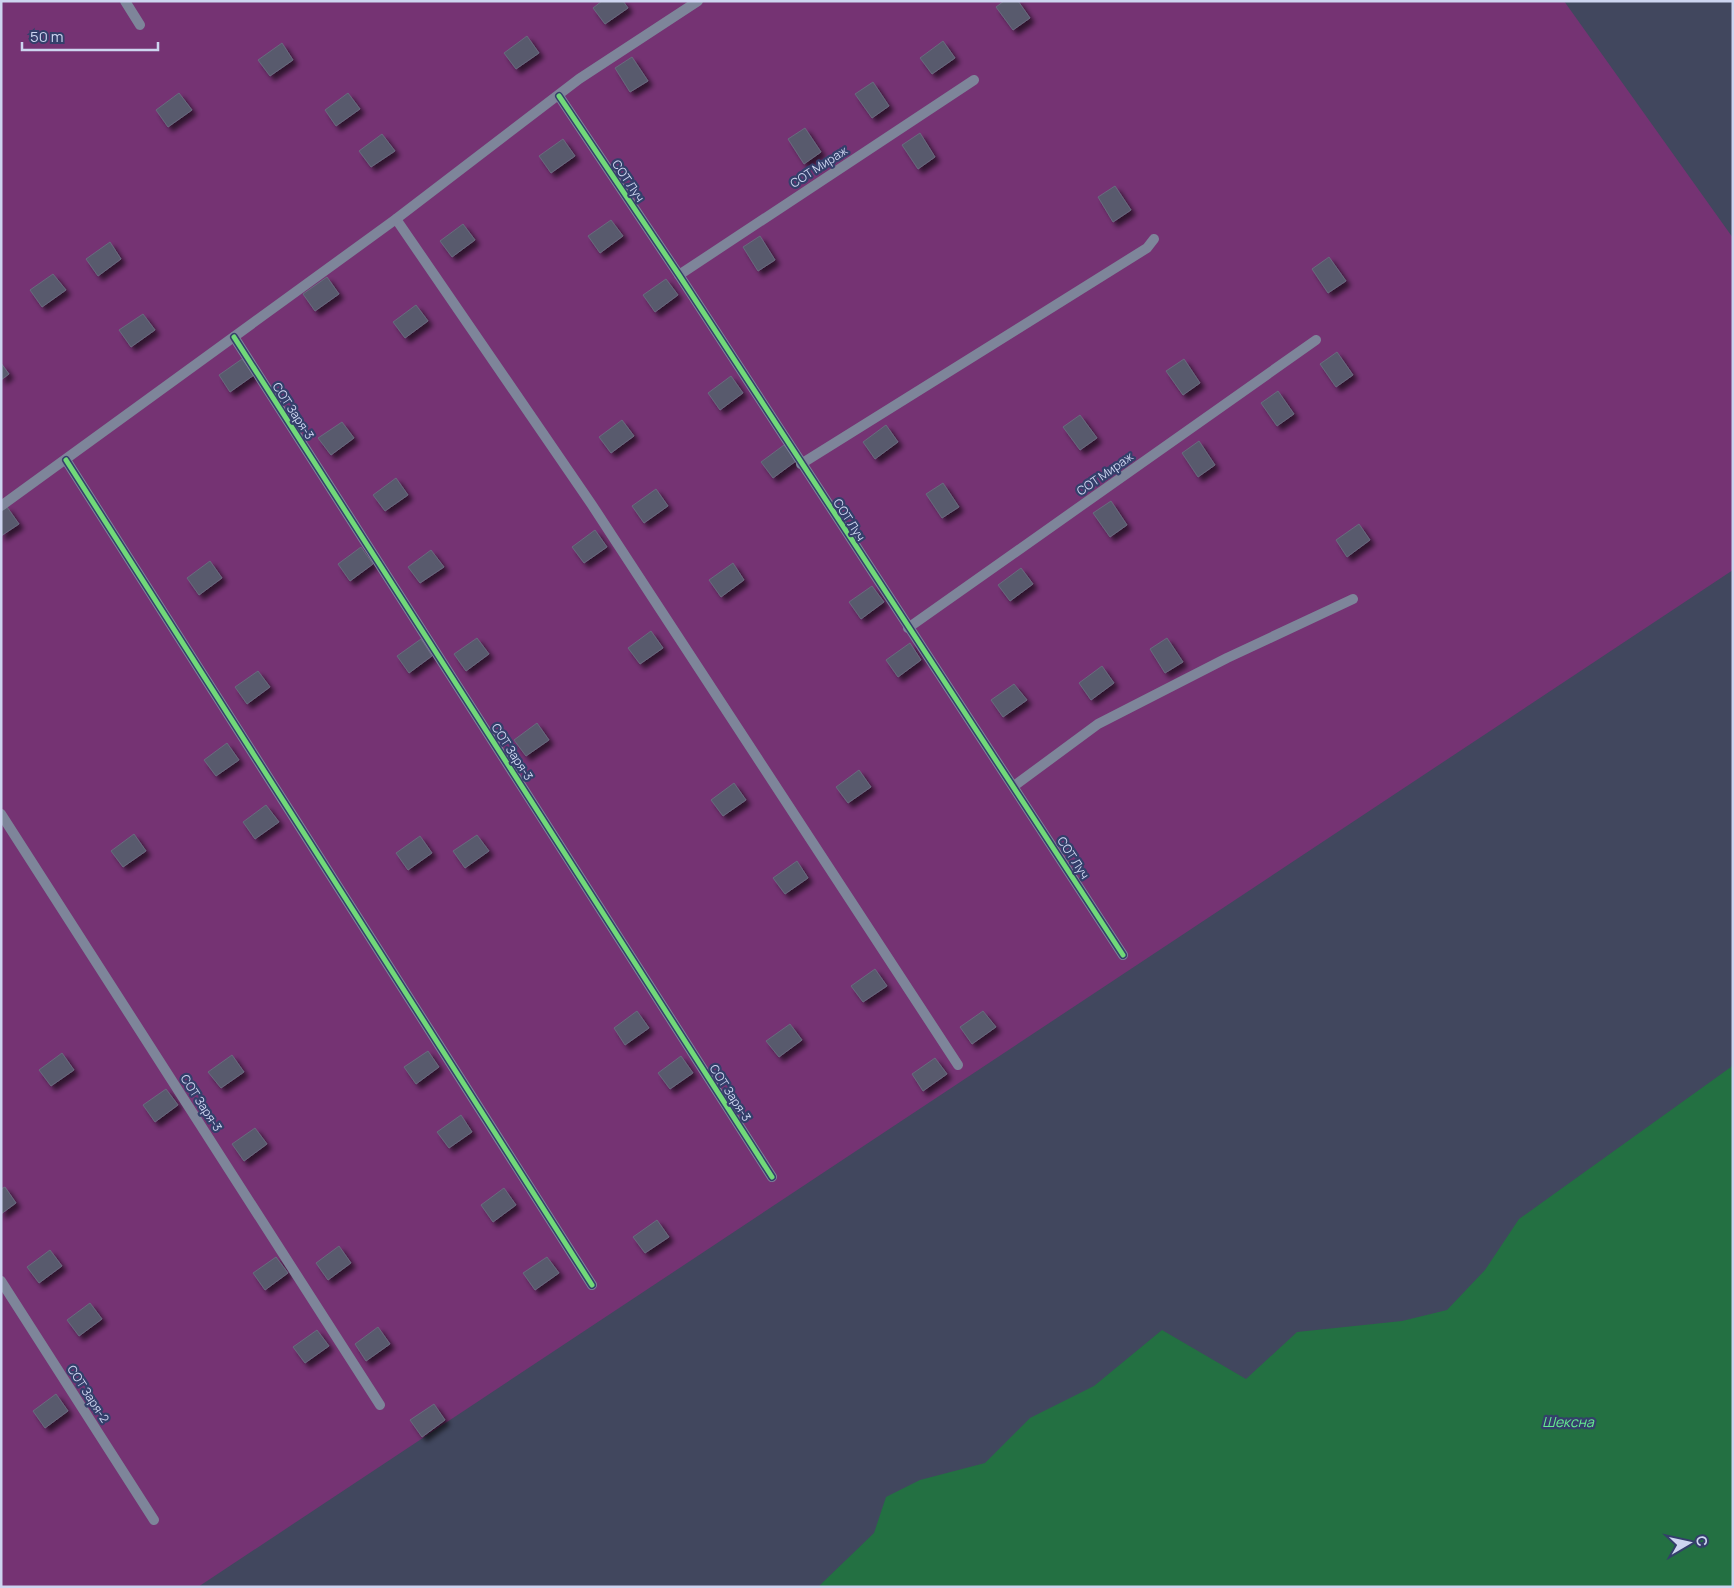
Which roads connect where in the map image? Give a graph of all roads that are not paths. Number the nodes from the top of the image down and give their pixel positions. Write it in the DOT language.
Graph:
graph roads {
  1 [pos="125,1"];
  2 [pos="698,1"];
  3 [pos="140,25"];
  4 [pos="974,80"];
  5 [pos="558,96"];
  6 [pos="396,219"];
  7 [pos="1154,239"];
  8 [pos="678,274"];
  9 [pos="234,337"];
  10 [pos="1316,340"];
  11 [pos="66,460"];
  12 [pos="801,464"];
  13 [pos="1,506"];
  14 [pos="1353,599"];
  15 [pos="908,628"];
  16 [pos="1014,786"];
  17 [pos="1,814"];
  18 [pos="1123,955"];
  19 [pos="958,1065"];
  20 [pos="772,1177"];
  21 [pos="1,1281"];
  22 [pos="592,1285"];
  23 [pos="380,1405"];
  24 [pos="154,1520"];
  1 -- 3 [label="street"];
  2 -- 5 [label="street"];
  4 -- 8 [label="street, СОТ Мираж"];
  5 -- 6 [label="street"];
  5 -- 8 [label="street, СОТ Луч"];
  6 -- 9 [label="street"];
  6 -- 19 [label="street"];
  7 -- 12 [label="street"];
  8 -- 12 [label="street, СОТ Луч"];
  9 -- 11 [label="street"];
  9 -- 20 [label="street, СОТ Заря-3"];
  10 -- 15 [label="street, СОТ Мираж"];
  11 -- 13 [label="street"];
  11 -- 22 [label="street"];
  12 -- 15 [label="street, СОТ Луч"];
  14 -- 16 [label="street"];
  15 -- 16 [label="street, СОТ Луч"];
  16 -- 18 [label="street, СОТ Луч"];
  17 -- 23 [label="street, СОТ Заря-3"];
  21 -- 24 [label="street, СОТ Заря-2"];
}
